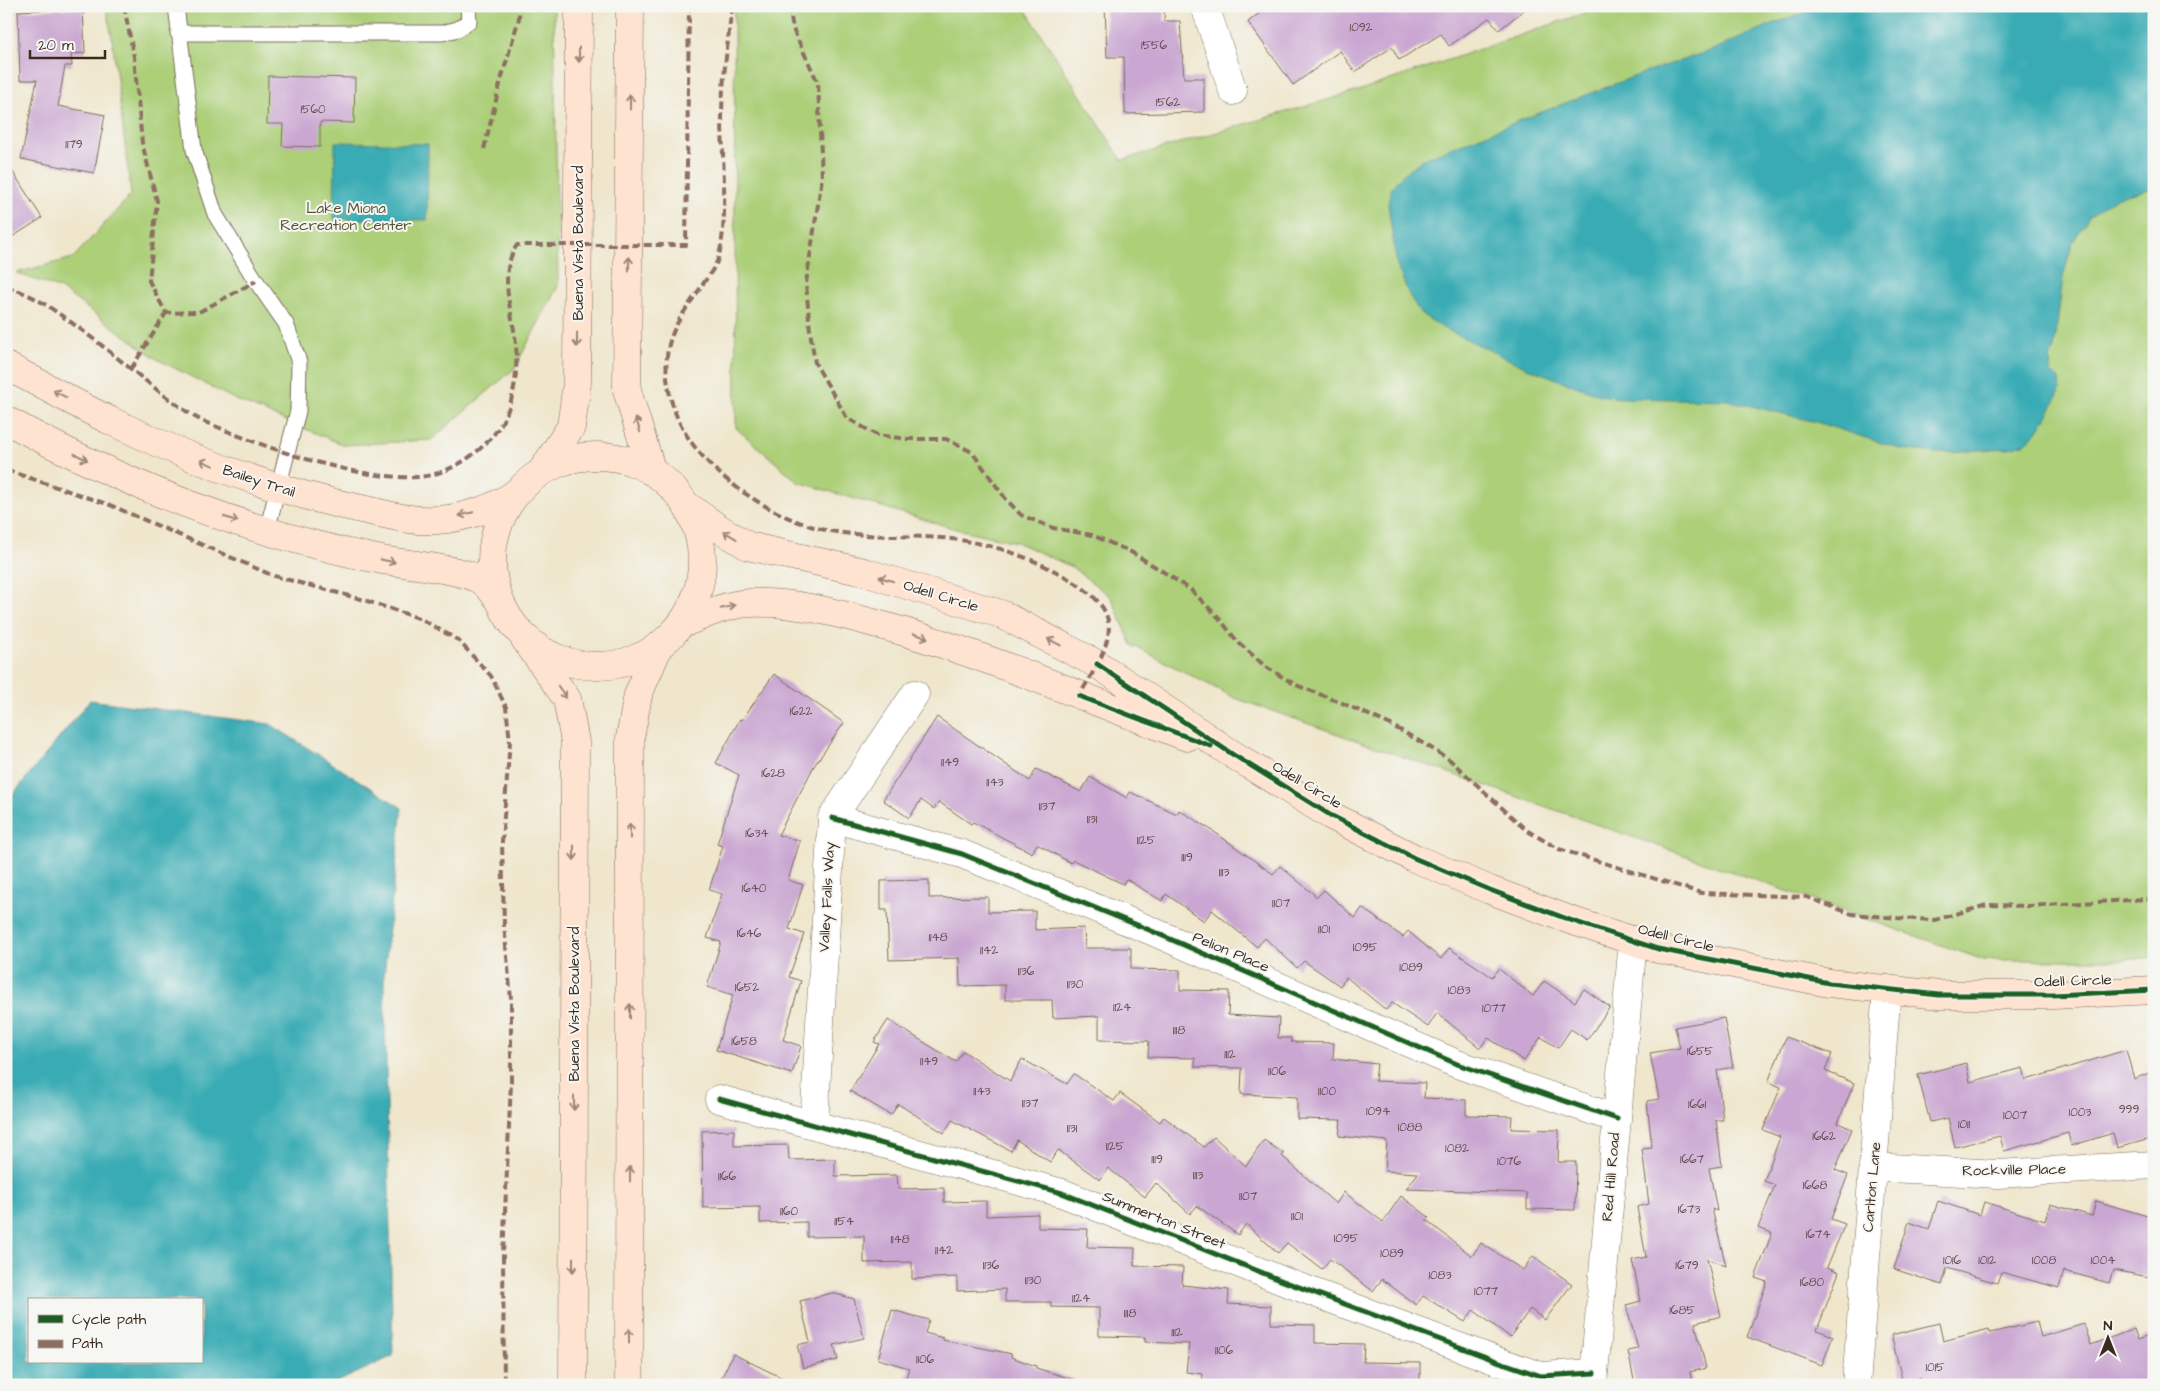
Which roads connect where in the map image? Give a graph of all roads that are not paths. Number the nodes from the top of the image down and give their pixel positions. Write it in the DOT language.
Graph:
graph roads {
  1 [pos="176,6"];
  2 [pos="468,6"];
  3 [pos="579,6"];
  4 [pos="630,6"];
  5 [pos="1205,6"];
  6 [pos="178,33"];
  7 [pos="1233,91"];
  8 [pos="6,366"];
  9 [pos="6,420"];
  10 [pos="652,472"];
  11 [pos="533,478"];
  12 [pos="279,488"];
  13 [pos="686,505"];
  14 [pos="267,530"];
  15 [pos="498,598"];
  16 [pos="682,624"];
  17 [pos="524,638"];
  18 [pos="659,646"];
  19 [pos="915,694"];
  20 [pos="1232,754"];
  21 [pos="832,818"];
  22 [pos="1633,940"];
  23 [pos="1888,989"];
  24 [pos="2154,990"];
  25 [pos="719,1099"];
  26 [pos="1616,1119"];
  27 [pos="814,1125"];
  28 [pos="2154,1164"];
  29 [pos="1874,1167"];
  30 [pos="1593,1379"];
  31 [pos="573,1385"];
  32 [pos="629,1385"];
  33 [pos="1856,1385"];
  1 -- 6 [label="lane"];
  2 -- 6 [label="lane"];
  3 -- 11 [label="street, Buena Vista Boulevard, one-way"];
  10 -- 4 [label="street, one-way"];
  5 -- 7 [label="street"];
  6 -- 12 [label="lane"];
  12 -- 8 [label="street, Bailey Trail, one-way"];
  9 -- 14 [label="street, one-way"];
  10 -- 11 [label="street, Buena Vista Boulevard"];
  10 -- 13 [label="street, Buena Vista Boulevard"];
  11 -- 12 [label="street, Bailey Trail, one-way"];
  11 -- 15 [label="street, Buena Vista Boulevard"];
  12 -- 14 [label="lane"];
  13 -- 16 [label="street, Buena Vista Boulevard"];
  20 -- 13 [label="street, Odell Circle, one-way"];
  14 -- 15 [label="street, one-way"];
  15 -- 17 [label="street, Buena Vista Boulevard"];
  16 -- 18 [label="street, Buena Vista Boulevard"];
  16 -- 20 [label="street, Odell Circle, one-way"];
  17 -- 18 [label="street, Buena Vista Boulevard"];
  17 -- 31 [label="street, Buena Vista Boulevard, one-way"];
  32 -- 18 [label="street, Buena Vista Boulevard, one-way"];
  19 -- 21 [label="street"];
  20 -- 22 [label="street, Odell Circle"];
  21 -- 26 [label="street, Pelion Place"];
  21 -- 27 [label="street, Valley Falls Way"];
  22 -- 23 [label="street, Odell Circle"];
  22 -- 26 [label="street, Red Hill Road"];
  23 -- 24 [label="street, Odell Circle"];
  23 -- 29 [label="street, Carlton Lane"];
  25 -- 27 [label="street, Summerton Street"];
  26 -- 30 [label="street, Red Hill Road"];
  27 -- 30 [label="street, Summerton Street"];
  28 -- 29 [label="street, Rockville Place"];
  29 -- 33 [label="street, Carlton Lane"];
}
